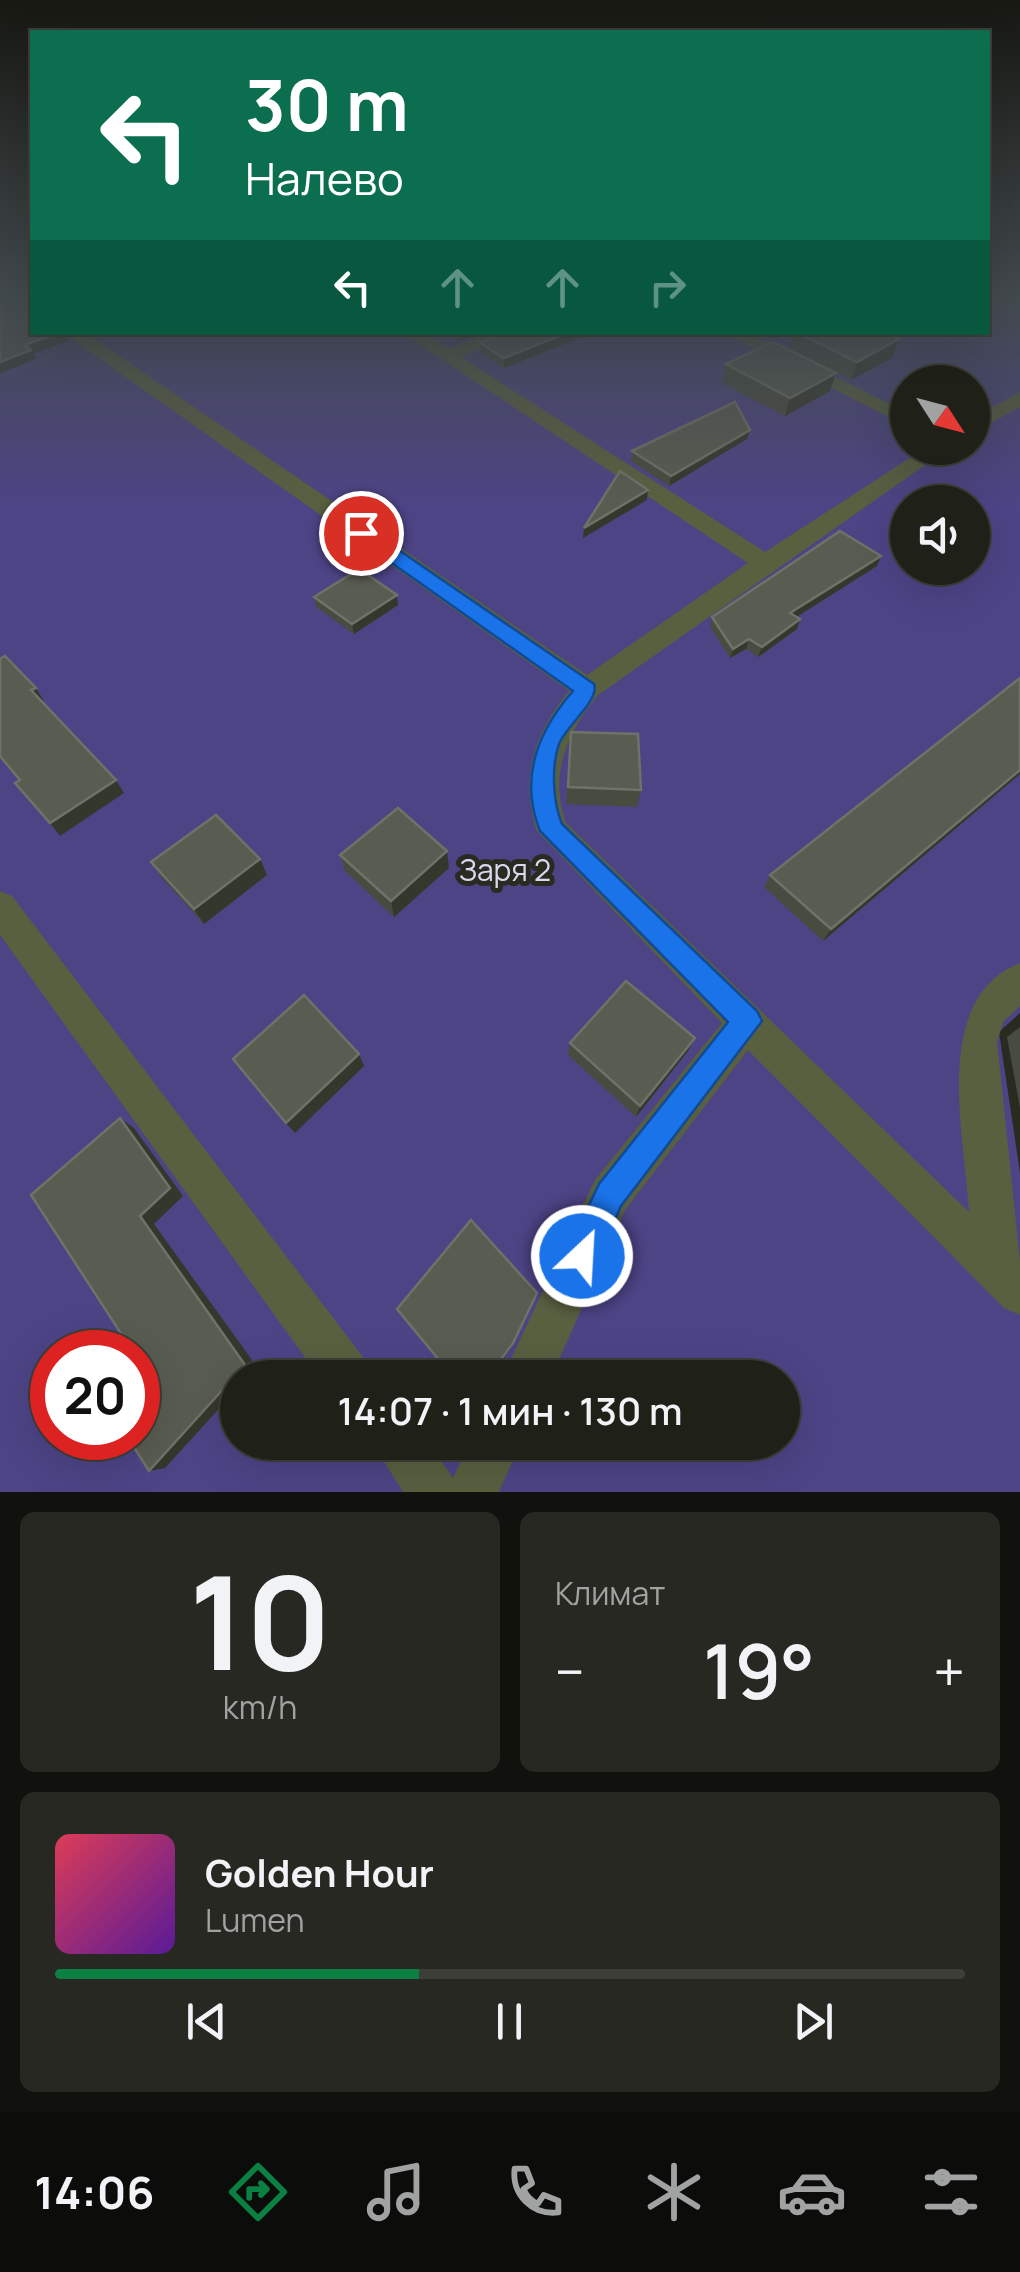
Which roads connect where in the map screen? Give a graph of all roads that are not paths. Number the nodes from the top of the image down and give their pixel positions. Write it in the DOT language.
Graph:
graph roads {
  1 [pos="122,367"];
  2 [pos="463,367"];
  3 [pos="799,367"];
  4 [pos="1020,398"];
  5 [pos="890,412"];
  6 [pos="990,416"];
  7 [pos="912,465"];
  8 [pos="765,562"];
  9 [pos="587,689"];
  10 [pos="0,906"];
  11 [pos="1020,980"];
  12 [pos="747,1021"];
  13 [pos="1007,1280"];
  14 [pos="336,1360"];
  15 [pos="534,1360"];
  16 [pos="410,1460"];
  17 [pos="488,1460"];
  18 [pos="434,1492"];
  19 [pos="473,1492"];
  1 -- 9 [label="lane"];
  2 -- 8 [label="lane"];
  3 -- 5 [label="lane"];
  4 -- 6 [label="lane"];
  7 -- 8 [label="lane"];
  8 -- 9 [label="lane"];
  9 -- 12 [label="lane"];
  10 -- 14 [label="lane"];
  11 -- 13 [label="lane"];
  12 -- 13 [label="lane"];
  12 -- 15 [label="lane"];
  16 -- 18 [label="lane"];
  17 -- 19 [label="lane"];
}
